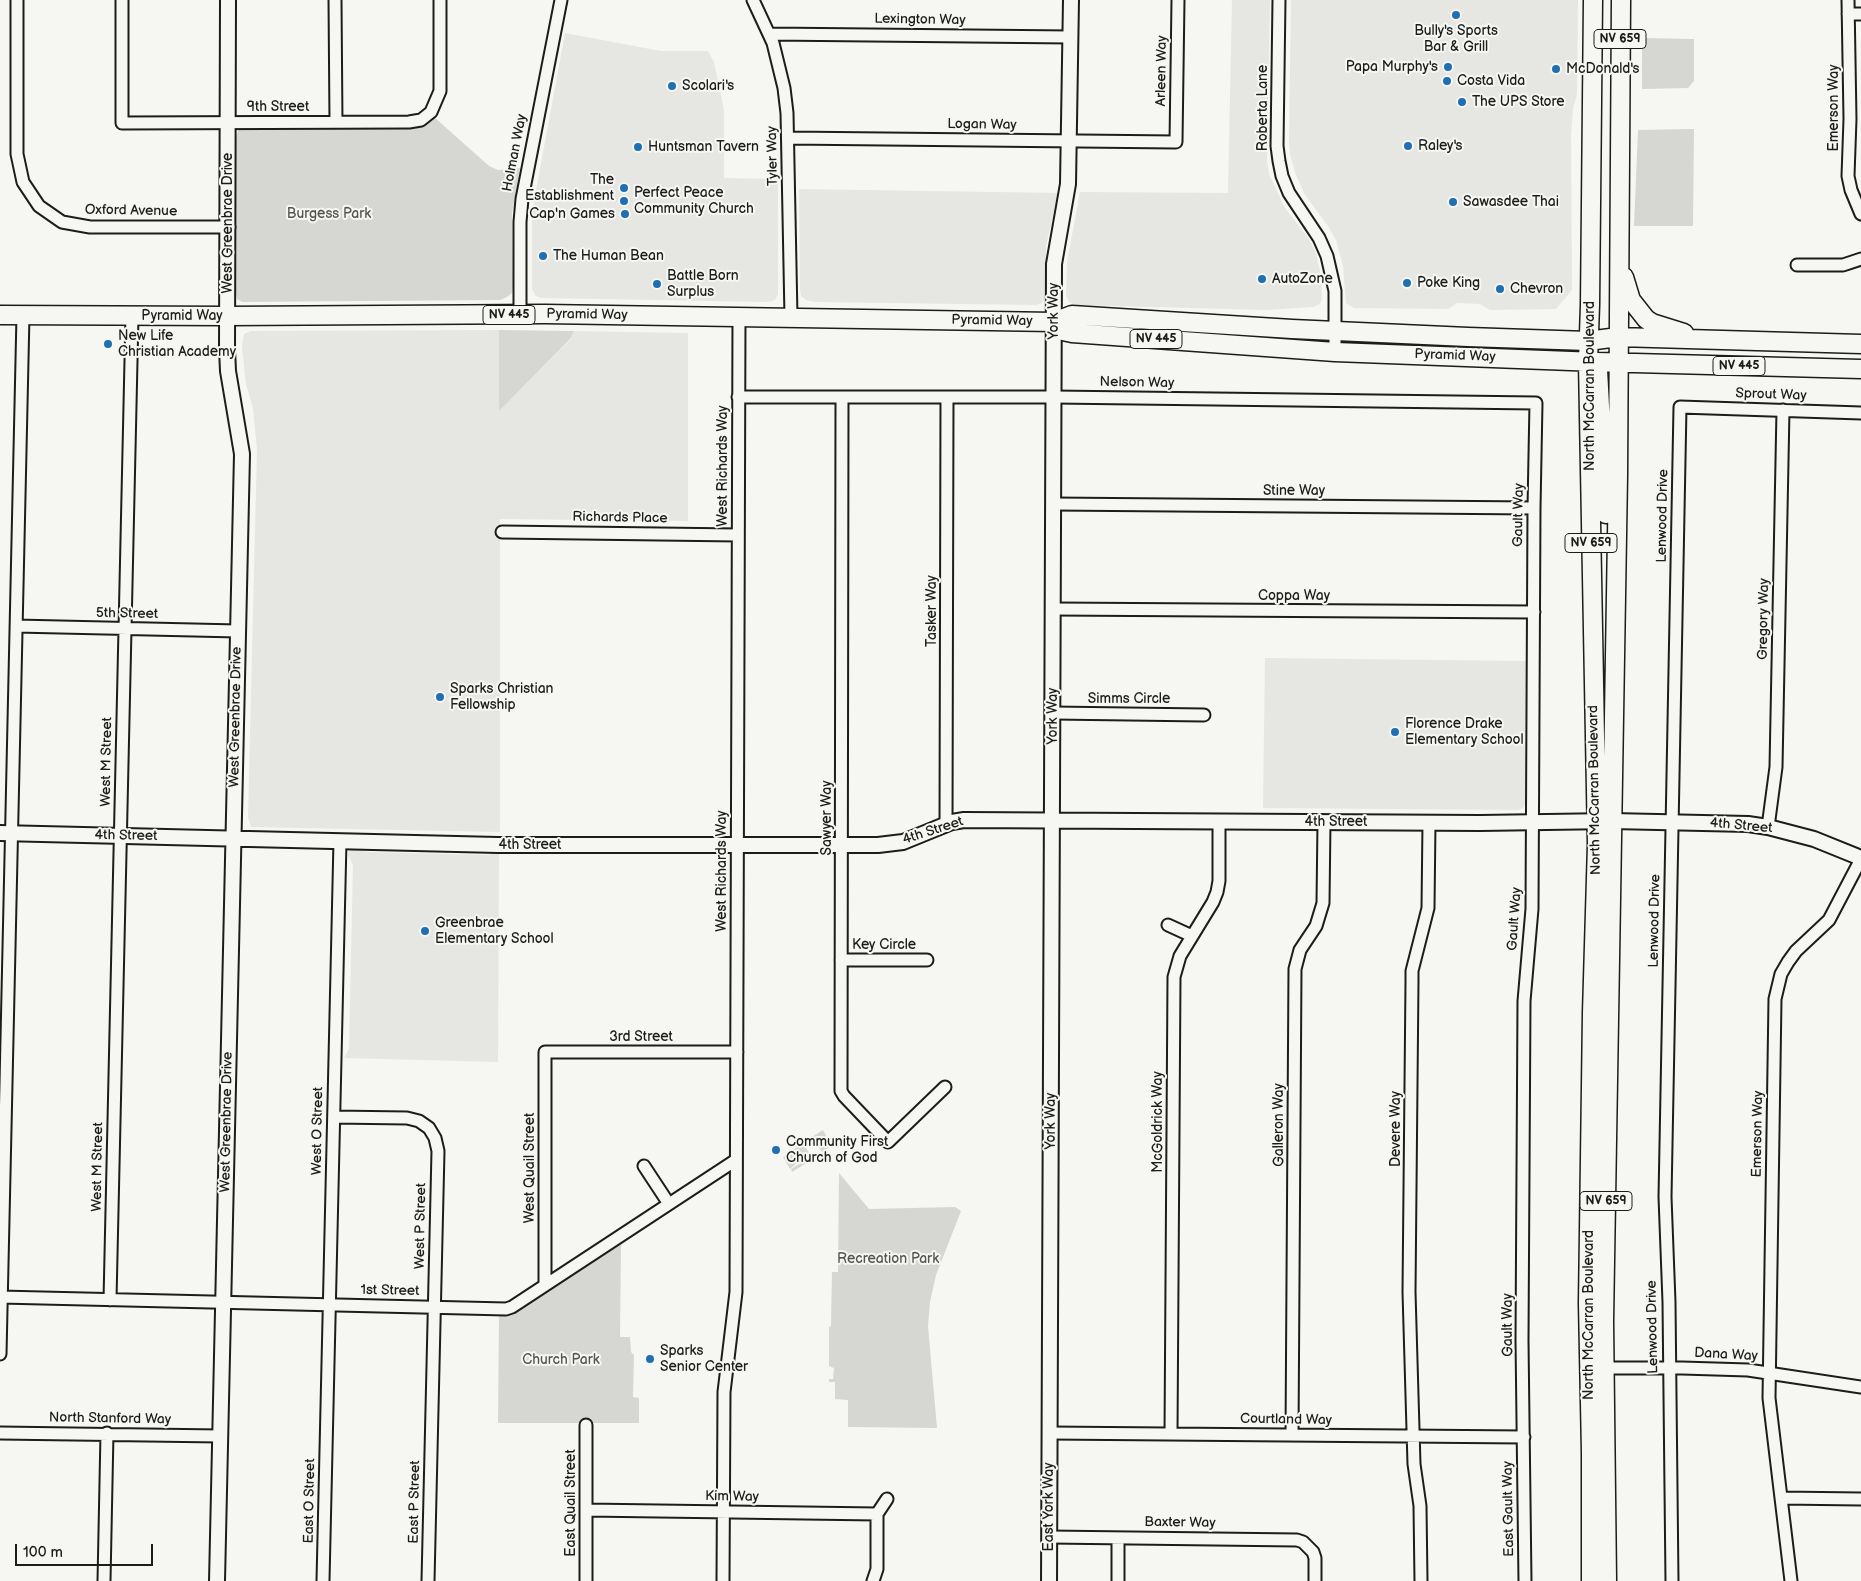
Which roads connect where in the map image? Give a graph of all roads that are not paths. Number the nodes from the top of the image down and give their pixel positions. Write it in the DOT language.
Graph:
graph roads {
  1 [pos="17,0"];
  2 [pos="122,0"];
  3 [pos="228,0"];
  4 [pos="335,0"];
  5 [pos="440,0"];
  6 [pos="561,0"];
  7 [pos="753,0"];
  8 [pos="1071,0"];
  9 [pos="1178,0"];
  10 [pos="1279,0"];
  11 [pos="1593,0"];
  12 [pos="1621,0"];
  13 [pos="1848,0"];
  14 [pos="1848,14"];
  15 [pos="1861,14"];
  16 [pos="770,34"];
  17 [pos="1071,36"];
  18 [pos="1856,119"];
  19 [pos="228,122"];
  20 [pos="336,122"];
  21 [pos="788,138"];
  22 [pos="1069,141"];
  23 [pos="1176,142"];
  24 [pos="1861,214"];
  25 [pos="229,227"];
  26 [pos="1619,258"];
  27 [pos="1861,259"];
  28 [pos="1797,265"];
  29 [pos="0,314"];
  30 [pos="520,314"];
  31 [pos="24,315"];
  32 [pos="132,316"];
  33 [pos="227,316"];
  34 [pos="739,317"];
  35 [pos="791,317"];
  36 [pos="1054,322"];
  37 [pos="1335,331"];
  38 [pos="1618,337"];
  39 [pos="1708,340"];
  40 [pos="1588,341"];
  41 [pos="1861,344"];
  42 [pos="1335,352"];
  43 [pos="1592,362"];
  44 [pos="1617,362"];
  45 [pos="1861,369"];
  46 [pos="738,396"];
  47 [pos="842,397"];
  48 [pos="947,397"];
  49 [pos="1054,397"];
  50 [pos="1536,403"];
  51 [pos="1680,407"];
  52 [pos="1783,410"];
  53 [pos="1861,414"];
  54 [pos="1053,504"];
  55 [pos="1534,508"];
  56 [pos="502,532"];
  57 [pos="738,535"];
  58 [pos="1616,545"];
  59 [pos="1053,609"];
  60 [pos="1534,612"];
  61 [pos="16,626"];
  62 [pos="125,629"];
  63 [pos="238,631"];
  64 [pos="1053,714"];
  65 [pos="1204,714"];
  66 [pos="1053,820"];
  67 [pos="1219,821"];
  68 [pos="1533,821"];
  69 [pos="1604,821"];
  70 [pos="1324,822"];
  71 [pos="1671,822"];
  72 [pos="1429,823"];
  73 [pos="946,824"];
  74 [pos="1768,827"];
  75 [pos="6,833"];
  76 [pos="120,836"];
  77 [pos="233,838"];
  78 [pos="340,841"];
  79 [pos="737,845"];
  80 [pos="842,845"];
  81 [pos="1861,859"];
  82 [pos="1168,925"];
  83 [pos="1192,936"];
  84 [pos="841,960"];
  85 [pos="927,960"];
  86 [pos="545,1052"];
  87 [pos="737,1052"];
  88 [pos="945,1087"];
  89 [pos="334,1117"];
  90 [pos="736,1160"];
  91 [pos="644,1166"];
  92 [pos="669,1204"];
  93 [pos="545,1285"];
  94 [pos="1,1298"];
  95 [pos="110,1300"];
  96 [pos="223,1302"];
  97 [pos="330,1305"];
  98 [pos="434,1307"];
  99 [pos="0,1354"];
  100 [pos="1670,1367"];
  101 [pos="1597,1368"];
  102 [pos="1769,1372"];
  103 [pos="1861,1387"];
  104 [pos="327,1423"];
  105 [pos="432,1425"];
  106 [pos="586,1425"];
  107 [pos="1048,1432"];
  108 [pos="0,1433"];
  109 [pos="107,1433"];
  110 [pos="1171,1434"];
  111 [pos="1292,1435"];
  112 [pos="220,1436"];
  113 [pos="1413,1436"];
  114 [pos="1524,1437"];
  115 [pos="1781,1498"];
  116 [pos="887,1499"];
  117 [pos="1861,1499"];
  118 [pos="586,1510"];
  119 [pos="724,1512"];
  120 [pos="877,1514"];
  121 [pos="1049,1537"];
  122 [pos="1118,1538"];
  123 [pos="104,1581"];
  124 [pos="217,1581"];
  125 [pos="323,1581"];
  126 [pos="428,1581"];
  127 [pos="586,1581"];
  128 [pos="723,1581"];
  129 [pos="873,1581"];
  130 [pos="1049,1581"];
  131 [pos="1118,1581"];
  132 [pos="1315,1581"];
  133 [pos="1420,1581"];
  134 [pos="1525,1581"];
  135 [pos="1591,1581"];
  136 [pos="1607,1581"];
  137 [pos="1672,1581"];
  138 [pos="1790,1581"];
  1 -- 25 [label="street, Oxford Avenue"];
  2 -- 19 [label="street, 9th Street"];
  3 -- 19 [label="street, West Greenbrae Drive"];
  4 -- 20 [label="street"];
  5 -- 20 [label="street, 9th Street"];
  6 -- 30 [label="street, Holman Way"];
  7 -- 16 [label="street, Tyler Way"];
  8 -- 17 [label="street, York Way"];
  9 -- 23 [label="street, Arleen Way"];
  10 -- 37 [label="street, Roberta Lane"];
  11 -- 40 [label="main road, North McCarran Boulevard / NV 659"];
  12 -- 26 [label="main road, North McCarran Boulevard / NV 659"];
  13 -- 14 [label="street, Emerson Way"];
  14 -- 15 [label="street"];
  14 -- 18 [label="street, Emerson Way"];
  16 -- 17 [label="street, Lexington Way"];
  16 -- 21 [label="street, Tyler Way"];
  17 -- 22 [label="street, York Way"];
  18 -- 24 [label="street, Emerson Way"];
  19 -- 20 [label="street, 9th Street"];
  19 -- 25 [label="street, West Greenbrae Drive"];
  21 -- 22 [label="street, Logan Way"];
  21 -- 35 [label="street, Tyler Way"];
  22 -- 23 [label="street, Logan Way"];
  22 -- 36 [label="street, York Way"];
  25 -- 33 [label="street, West Greenbrae Drive"];
  26 -- 38 [label="main road, North McCarran Boulevard / NV 659"];
  26 -- 39 [label="main road"];
  27 -- 28 [label="street"];
  29 -- 31 [label="main road, Pyramid Way / NV 445"];
  30 -- 33 [label="main road, Pyramid Way / NV 445"];
  30 -- 34 [label="main road, Pyramid Way / NV 445"];
  31 -- 32 [label="main road, Pyramid Way / NV 445"];
  31 -- 61 [label="street"];
  32 -- 33 [label="main road, Pyramid Way / NV 445"];
  32 -- 62 [label="street, West M Street"];
  33 -- 63 [label="street, West Greenbrae Drive"];
  34 -- 35 [label="main road, Pyramid Way / NV 445"];
  34 -- 46 [label="street, West Richards Way"];
  35 -- 36 [label="main road, Pyramid Way / NV 445"];
  36 -- 37 [label="main road, Pyramid Way / NV 445"];
  36 -- 42 [label="main road, Pyramid Way / NV 445"];
  36 -- 49 [label="street, York Way"];
  37 -- 40 [label="main road, Pyramid Way / NV 445"];
  37 -- 42 [label="street, Roberta Lane"];
  38 -- 39 [label="main road, Pyramid Way / NV 445"];
  38 -- 40 [label="main road, Pyramid Way / NV 445"];
  38 -- 44 [label="main road, North McCarran Boulevard / NV 659"];
  39 -- 41 [label="main road, Pyramid Way / NV 445"];
  40 -- 43 [label="main road, North McCarran Boulevard / NV 659"];
  42 -- 43 [label="main road, Pyramid Way / NV 445"];
  43 -- 44 [label="main road, Pyramid Way / NV 445"];
  43 -- 58 [label="main road"];
  43 -- 69 [label="main road, North McCarran Boulevard / NV 659"];
  44 -- 45 [label="main road, Pyramid Way / NV 445"];
  44 -- 58 [label="main road, North McCarran Boulevard / NV 659"];
  46 -- 47 [label="street, Nelson Way"];
  46 -- 57 [label="street, West Richards Way"];
  47 -- 48 [label="street, Nelson Way"];
  47 -- 80 [label="street, Sawyer Way"];
  48 -- 49 [label="street, Nelson Way"];
  48 -- 73 [label="street, Tasker Way"];
  49 -- 50 [label="street, Nelson Way"];
  49 -- 54 [label="street, York Way"];
  50 -- 55 [label="street, Gault Way"];
  51 -- 52 [label="street, Sprout Way"];
  51 -- 71 [label="street, Lenwood Drive"];
  52 -- 53 [label="street, Sprout Way"];
  52 -- 74 [label="street, Gregory Way"];
  54 -- 55 [label="street, Stine Way"];
  54 -- 59 [label="street, York Way"];
  55 -- 60 [label="street, Gault Way"];
  56 -- 57 [label="street, Richards Place"];
  57 -- 79 [label="street, West Richards Way"];
  58 -- 69 [label="main road, North McCarran Boulevard / NV 659"];
  59 -- 60 [label="street, Coppa Way"];
  59 -- 64 [label="street, York Way"];
  60 -- 68 [label="street, Gault Way"];
  61 -- 62 [label="street, 5th Street"];
  61 -- 75 [label="street"];
  62 -- 63 [label="street, 5th Street"];
  62 -- 76 [label="street, West M Street"];
  63 -- 77 [label="street, West Greenbrae Drive"];
  64 -- 65 [label="street, Simms Circle"];
  64 -- 66 [label="street, York Way"];
  66 -- 67 [label="street, 4th Street"];
  66 -- 73 [label="street, 4th Street"];
  66 -- 107 [label="street, York Way"];
  67 -- 70 [label="street, 4th Street"];
  67 -- 83 [label="street, McGoldrick Way"];
  68 -- 69 [label="street, 4th Street"];
  68 -- 72 [label="street, 4th Street"];
  68 -- 114 [label="street, Gault Way"];
  69 -- 71 [label="street, 4th Street"];
  69 -- 101 [label="main road, North McCarran Boulevard / NV 659"];
  70 -- 72 [label="street, 4th Street"];
  70 -- 111 [label="street, Galleron Way"];
  71 -- 74 [label="street, 4th Street"];
  71 -- 100 [label="street, Lenwood Drive"];
  72 -- 113 [label="street, Devere Way"];
  73 -- 80 [label="street, 4th Street"];
  74 -- 81 [label="street, 4th Street"];
  75 -- 76 [label="street, 4th Street"];
  75 -- 94 [label="street"];
  76 -- 77 [label="street, 4th Street"];
  76 -- 95 [label="street, West M Street"];
  77 -- 78 [label="street, 4th Street"];
  77 -- 96 [label="street, West Greenbrae Drive"];
  78 -- 79 [label="street, 4th Street"];
  78 -- 89 [label="street, West O Street"];
  79 -- 80 [label="street, 4th Street"];
  79 -- 87 [label="street, West Richards Way"];
  80 -- 84 [label="street, Sawyer Way"];
  81 -- 102 [label="street, Emerson Way"];
  82 -- 83 [label="street"];
  83 -- 110 [label="street, McGoldrick Way"];
  84 -- 85 [label="street, Key Circle"];
  84 -- 88 [label="street, Sawyer Way"];
  86 -- 87 [label="street, 3rd Street"];
  86 -- 93 [label="street, West Quail Street"];
  87 -- 90 [label="street, West Richards Way"];
  89 -- 97 [label="street, West O Street"];
  89 -- 98 [label="street, West P Street"];
  90 -- 92 [label="street, 1st Street"];
  90 -- 119 [label="street, West Richards Way"];
  91 -- 92 [label="street"];
  92 -- 93 [label="street, 1st Street"];
  93 -- 98 [label="street, 1st Street"];
  94 -- 95 [label="street, 1st Street"];
  94 -- 99 [label="street"];
  95 -- 96 [label="street, 1st Street"];
  96 -- 97 [label="street, 1st Street"];
  96 -- 112 [label="street, West Greenbrae Drive"];
  97 -- 98 [label="street, 1st Street"];
  97 -- 104 [label="street, West O Street"];
  98 -- 105 [label="street, West P Street"];
  100 -- 101 [label="street, Dana Way"];
  100 -- 102 [label="street, Dana Way"];
  100 -- 137 [label="street, Lenwood Drive"];
  101 -- 135 [label="main road, North McCarran Boulevard / NV 659"];
  101 -- 136 [label="main road, North McCarran Boulevard / NV 659"];
  102 -- 103 [label="street, Dana Way"];
  102 -- 115 [label="street, Emerson Way"];
  104 -- 125 [label="street, East O Street"];
  105 -- 126 [label="street, East P Street"];
  106 -- 118 [label="street, East Quail Street"];
  107 -- 110 [label="street, Courtland Way"];
  107 -- 121 [label="street, East York Way"];
  108 -- 109 [label="street, North Stanford Way"];
  109 -- 112 [label="street, North Stanford Way"];
  109 -- 123 [label="street"];
  110 -- 111 [label="street, Courtland Way"];
  111 -- 113 [label="street, Courtland Way"];
  112 -- 124 [label="street, West Greenbrae Drive"];
  113 -- 114 [label="street, Courtland Way"];
  113 -- 133 [label="street, Devere Way"];
  114 -- 134 [label="street, East Gault Way"];
  115 -- 117 [label="street"];
  115 -- 138 [label="street, Emerson Way"];
  116 -- 120 [label="street"];
  118 -- 119 [label="street, Kim Way"];
  118 -- 127 [label="street, East Quail Street"];
  119 -- 120 [label="street, Kim Way"];
  119 -- 128 [label="street, West Richards Way"];
  120 -- 129 [label="street"];
  121 -- 122 [label="street, Baxter Way"];
  121 -- 130 [label="street, East York Way"];
  122 -- 131 [label="street"];
  122 -- 132 [label="street, Baxter Way"];
}
